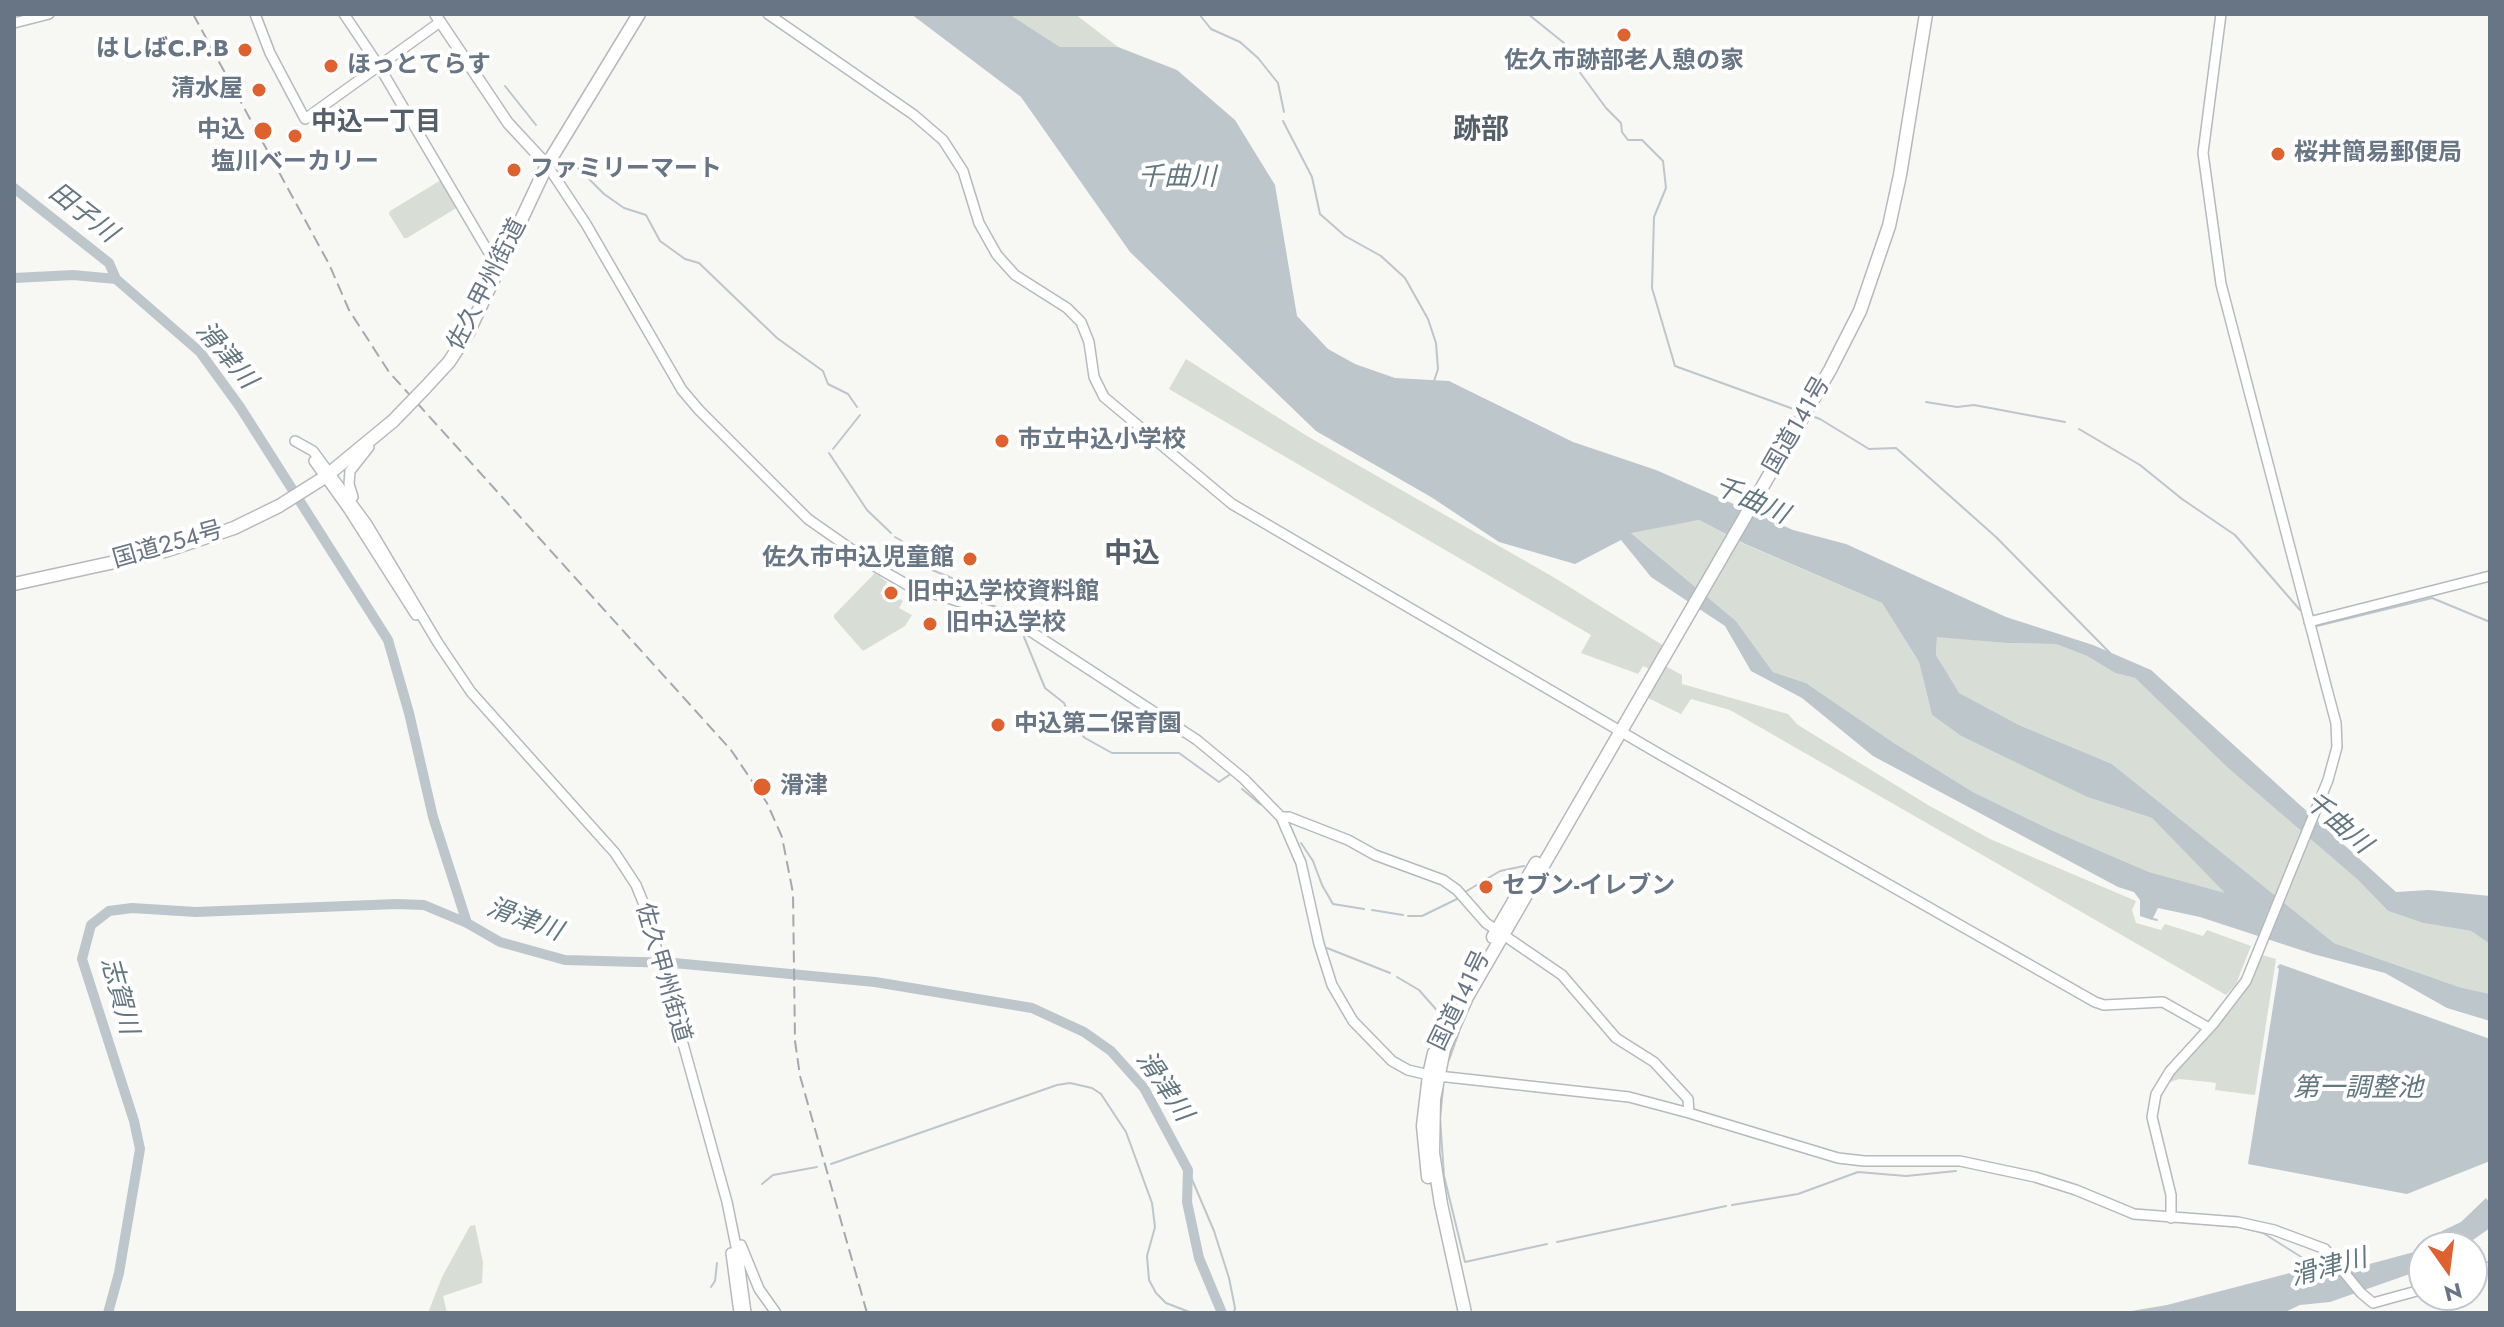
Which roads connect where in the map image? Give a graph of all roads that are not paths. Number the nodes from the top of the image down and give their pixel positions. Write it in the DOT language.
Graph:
graph roads {
  1 [pos="49,14"];
  2 [pos="255,14"];
  3 [pos="344,14"];
  4 [pos="639,14"];
  5 [pos="768,14"];
  6 [pos="1919,14"];
  7 [pos="1926,14"];
  8 [pos="2221,14"];
  9 [pos="437,18"];
  10 [pos="14,23"];
  11 [pos="379,66"];
  12 [pos="547,165"];
  13 [pos="499,270"];
  14 [pos="1849,334"];
  15 [pos="391,420"];
  16 [pos="293,439"];
  17 [pos="326,473"];
  18 [pos="367,524"];
  19 [pos="2490,576"];
  20 [pos="14,584"];
  21 [pos="2309,622"];
  22 [pos="438,643"];
  23 [pos="1621,730"];
  24 [pos="1281,817"];
  25 [pos="1500,934"];
  26 [pos="2209,1028"];
  27 [pos="1433,1076"];
  28 [pos="1689,1113"];
  29 [pos="718,1179"];
  30 [pos="727,1202"];
  31 [pos="2171,1218"];
  32 [pos="730,1243"];
  33 [pos="739,1261"];
  34 [pos="759,1289"];
  35 [pos="2408,1294"];
  36 [pos="1458,1299"];
  37 [pos="739,1313"];
  38 [pos="746,1313"];
  39 [pos="776,1313"];
  40 [pos="1458,1313"];
  41 [pos="1465,1313"];
  1 -- 10 [label="street"];
  2 -- 11 [label="street"];
  3 -- 11 [label="street"];
  4 -- 12 [label="highway, 佐久甲州街道"];
  5 -- 23 [label="street"];
  6 -- 14 [label="highway, 国道141号"];
  7 -- 14 [label="highway, 国道141号"];
  8 -- 21 [label="street"];
  9 -- 11 [label="street"];
  9 -- 12 [label="main road"];
  11 -- 13 [label="street"];
  12 -- 13 [label="highway, 佐久甲州街道"];
  12 -- 24 [label="street"];
  13 -- 15 [label="highway, 佐久甲州街道, bridge"];
  14 -- 23 [label="highway, 国道141号"];
  15 -- 17 [label="highway, 佐久甲州街道"];
  15 -- 18 [label="street"];
  16 -- 17 [label="street"];
  17 -- 18 [label="street, 佐久甲州街道"];
  17 -- 20 [label="highway, 国道254号"];
  17 -- 22 [label="street, 佐久甲州街道"];
  18 -- 22 [label="street, 佐久甲州街道"];
  19 -- 21 [label="street"];
  21 -- 26 [label="street"];
  22 -- 29 [label="street, 佐久甲州街道"];
  23 -- 25 [label="highway, 国道141号"];
  23 -- 26 [label="street"];
  24 -- 25 [label="street"];
  24 -- 27 [label="street"];
  25 -- 27 [label="highway, 国道141号"];
  25 -- 27 [label="highway, 国道141号"];
  25 -- 28 [label="street"];
  26 -- 31 [label="street"];
  27 -- 28 [label="street"];
  27 -- 36 [label="highway, 国道141号"];
  28 -- 31 [label="street"];
  29 -- 30 [label="street, 佐久甲州街道"];
  29 -- 32 [label="street, 佐久甲州街道"];
  30 -- 33 [label="street, 佐久甲州街道"];
  30 -- 34 [label="street"];
  31 -- 35 [label="street"];
  32 -- 33 [label="street"];
  32 -- 37 [label="street, 佐久甲州街道"];
  33 -- 34 [label="street"];
  33 -- 38 [label="street, 佐久甲州街道"];
  34 -- 39 [label="street"];
  36 -- 40 [label="highway, 国道141号"];
  36 -- 41 [label="highway, 国道141号"];
}
